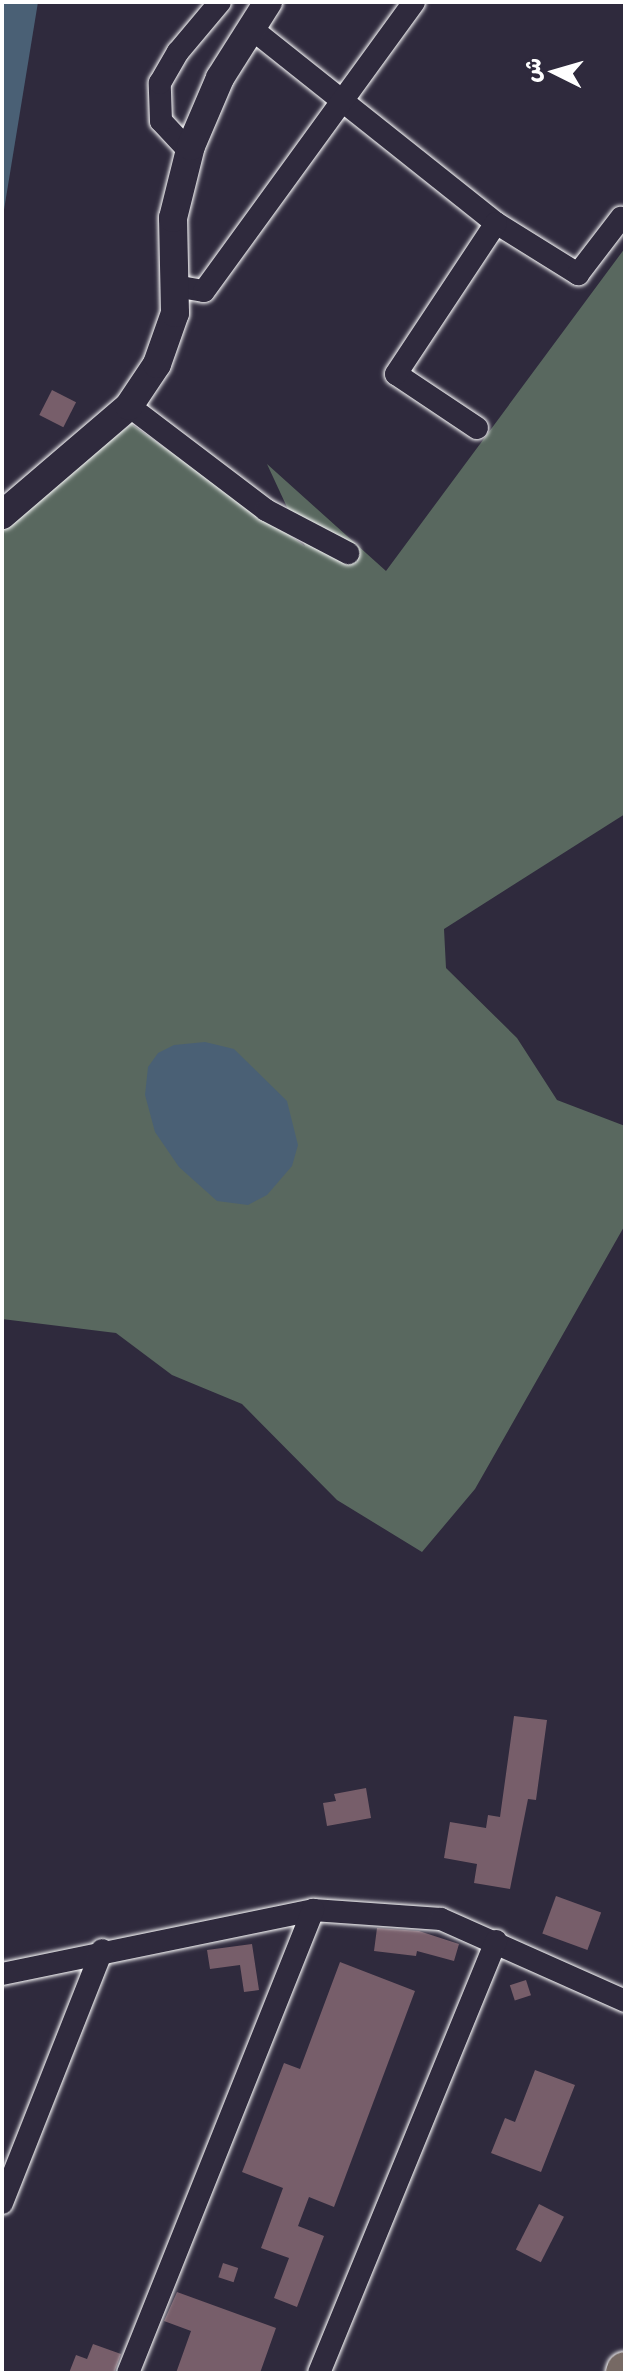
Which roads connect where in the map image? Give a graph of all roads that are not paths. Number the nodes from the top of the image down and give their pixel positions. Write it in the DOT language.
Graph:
graph roads {
  1 [pos="220,2"];
  2 [pos="268,2"];
  3 [pos="414,2"];
  4 [pos="252,29"];
  5 [pos="343,101"];
  6 [pos="190,152"];
  7 [pos="621,218"];
  8 [pos="496,223"];
  9 [pos="175,286"];
  10 [pos="129,406"];
  11 [pos="477,428"];
  12 [pos="2,515"];
  13 [pos="348,553"];
  14 [pos="313,1910"];
  15 [pos="496,1941"];
  16 [pos="102,1950"];
  17 [pos="2,1974"];
  18 [pos="625,2001"];
  19 [pos="2,2203"];
  20 [pos="128,2373"];
  21 [pos="319,2373"];
  1 -- 6 [label="street"];
  2 -- 4 [label="street"];
  3 -- 5 [label="street"];
  4 -- 5 [label="street"];
  4 -- 6 [label="street"];
  5 -- 8 [label="street"];
  5 -- 9 [label="street"];
  6 -- 9 [label="street"];
  7 -- 8 [label="street"];
  8 -- 11 [label="street"];
  9 -- 10 [label="street"];
  10 -- 12 [label="street"];
  10 -- 13 [label="street"];
  14 -- 15 [label="street"];
  14 -- 16 [label="street"];
  14 -- 20 [label="street"];
  15 -- 18 [label="street"];
  15 -- 21 [label="street"];
  16 -- 17 [label="street"];
  16 -- 19 [label="street"];
}
